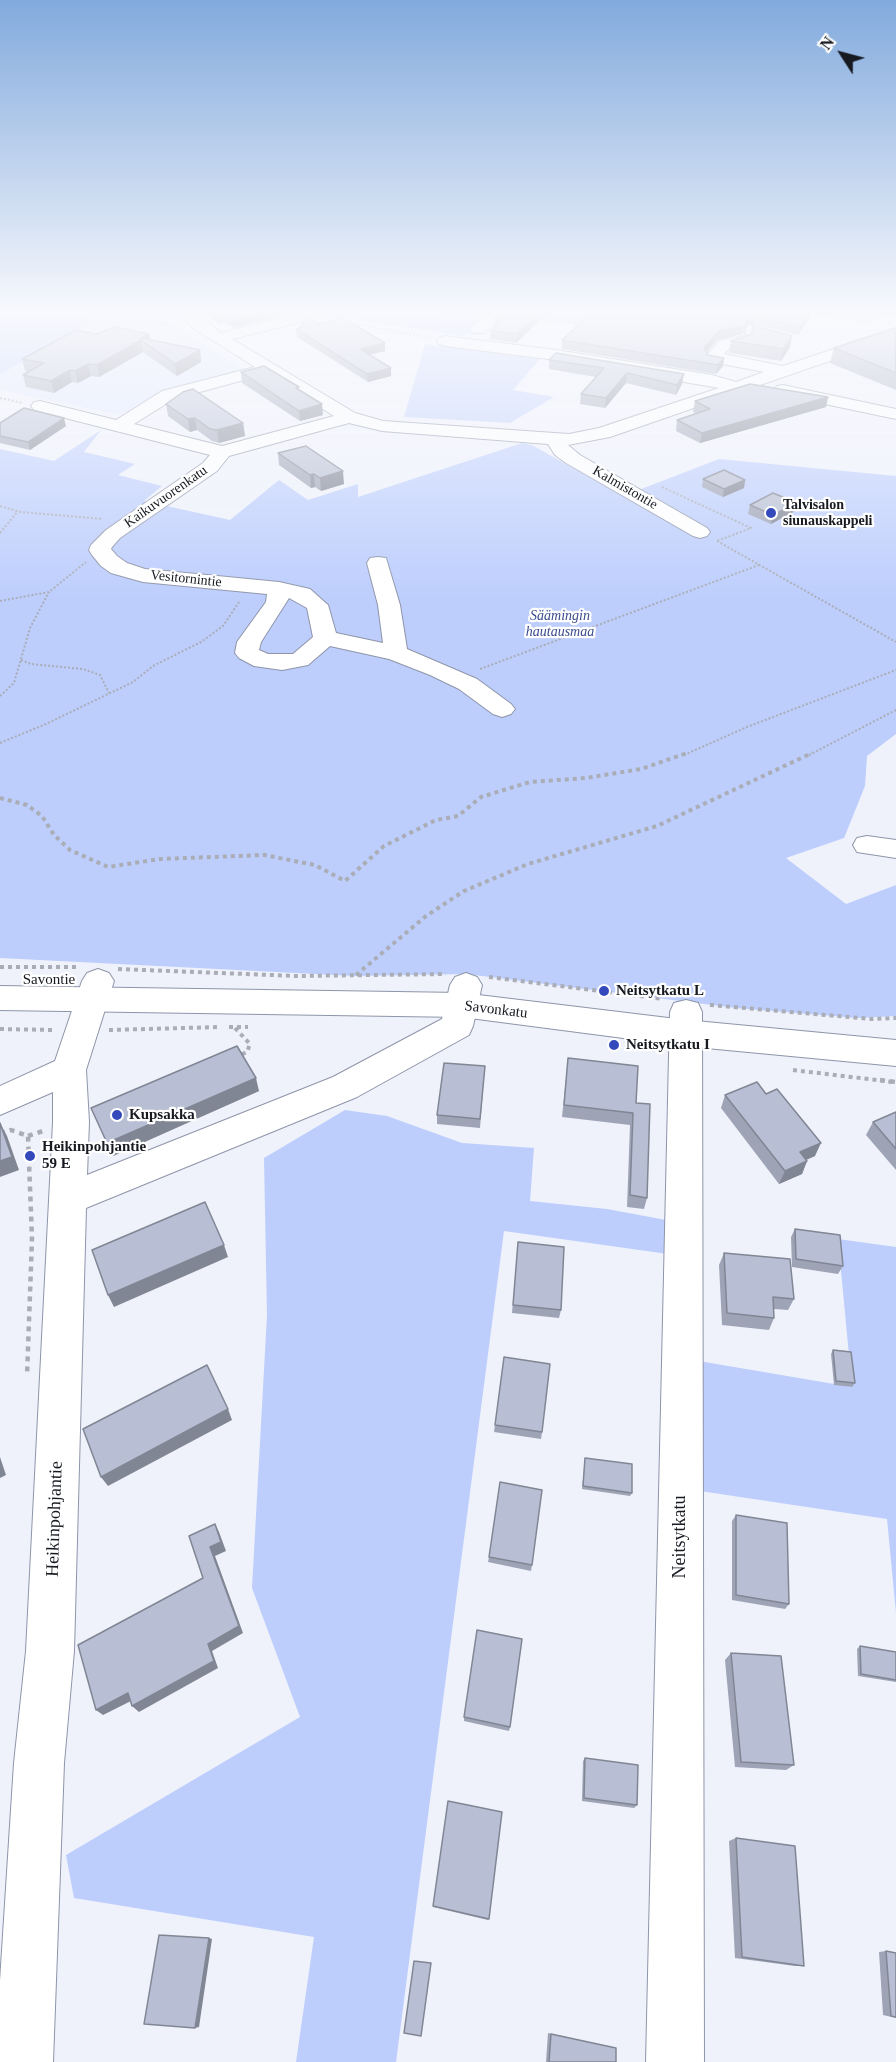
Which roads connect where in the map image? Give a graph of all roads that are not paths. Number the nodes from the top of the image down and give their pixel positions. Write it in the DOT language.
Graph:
graph roads {
  1 [pos="45,407"];
  2 [pos="147,407"];
  3 [pos="333,407"];
  4 [pos="677,407"];
  5 [pos="863,407"];
  6 [pos="896,414"];
  7 [pos="349,417"];
  8 [pos="118,427"];
  9 [pos="554,439"];
  10 [pos="222,452"];
  11 [pos="709,536"];
  12 [pos="100,550"];
  13 [pos="378,563"];
  14 [pos="279,589"];
  15 [pos="325,638"];
  16 [pos="396,653"];
  17 [pos="502,709"];
  18 [pos="867,845"];
  19 [pos="896,849"];
  20 [pos="95,979"];
  21 [pos="0,980"];
  22 [pos="465,985"];
  23 [pos="0,998"];
  24 [pos="686,1012"];
  25 [pos="896,1030"];
  26 [pos="896,1053"];
  27 [pos="69,1070"];
  28 [pos="0,1101"];
  29 [pos="68,1199"];
  30 [pos="24,2062"];
  31 [pos="675,2062"];
  1 -- 8 [label="street"];
  2 -- 8 [label="street"];
  3 -- 7 [label="street"];
  4 -- 9 [label="street"];
  5 -- 6 [label="street"];
  7 -- 9 [label="street"];
  7 -- 10 [label="street, Kaikuvuorenkatu"];
  8 -- 10 [label="street"];
  9 -- 11 [label="street, Kalmistontie"];
  10 -- 12 [label="street, Kaikuvuorenkatu"];
  12 -- 14 [label="street, Vesitornintie"];
  13 -- 16 [label="street"];
  14 -- 15 [label="street, Vesitornintie"];
  14 -- 15 [label="street"];
  15 -- 16 [label="street"];
  16 -- 17 [label="street"];
  18 -- 19 [label="street"];
  20 -- 21 [label="street, Savontie"];
  20 -- 22 [label="street, Savonkatu"];
  20 -- 23 [label="street, Savontie"];
  20 -- 27 [label="street, Heikinpohjantie"];
  22 -- 24 [label="street, Savonkatu"];
  22 -- 29 [label="street"];
  24 -- 25 [label="street, Savonkatu"];
  24 -- 26 [label="street, Savonkatu"];
  24 -- 31 [label="street, Neitsytkatu"];
  27 -- 28 [label="street"];
  27 -- 29 [label="street, Heikinpohjantie"];
  29 -- 30 [label="street, Heikinpohjantie"];
}
